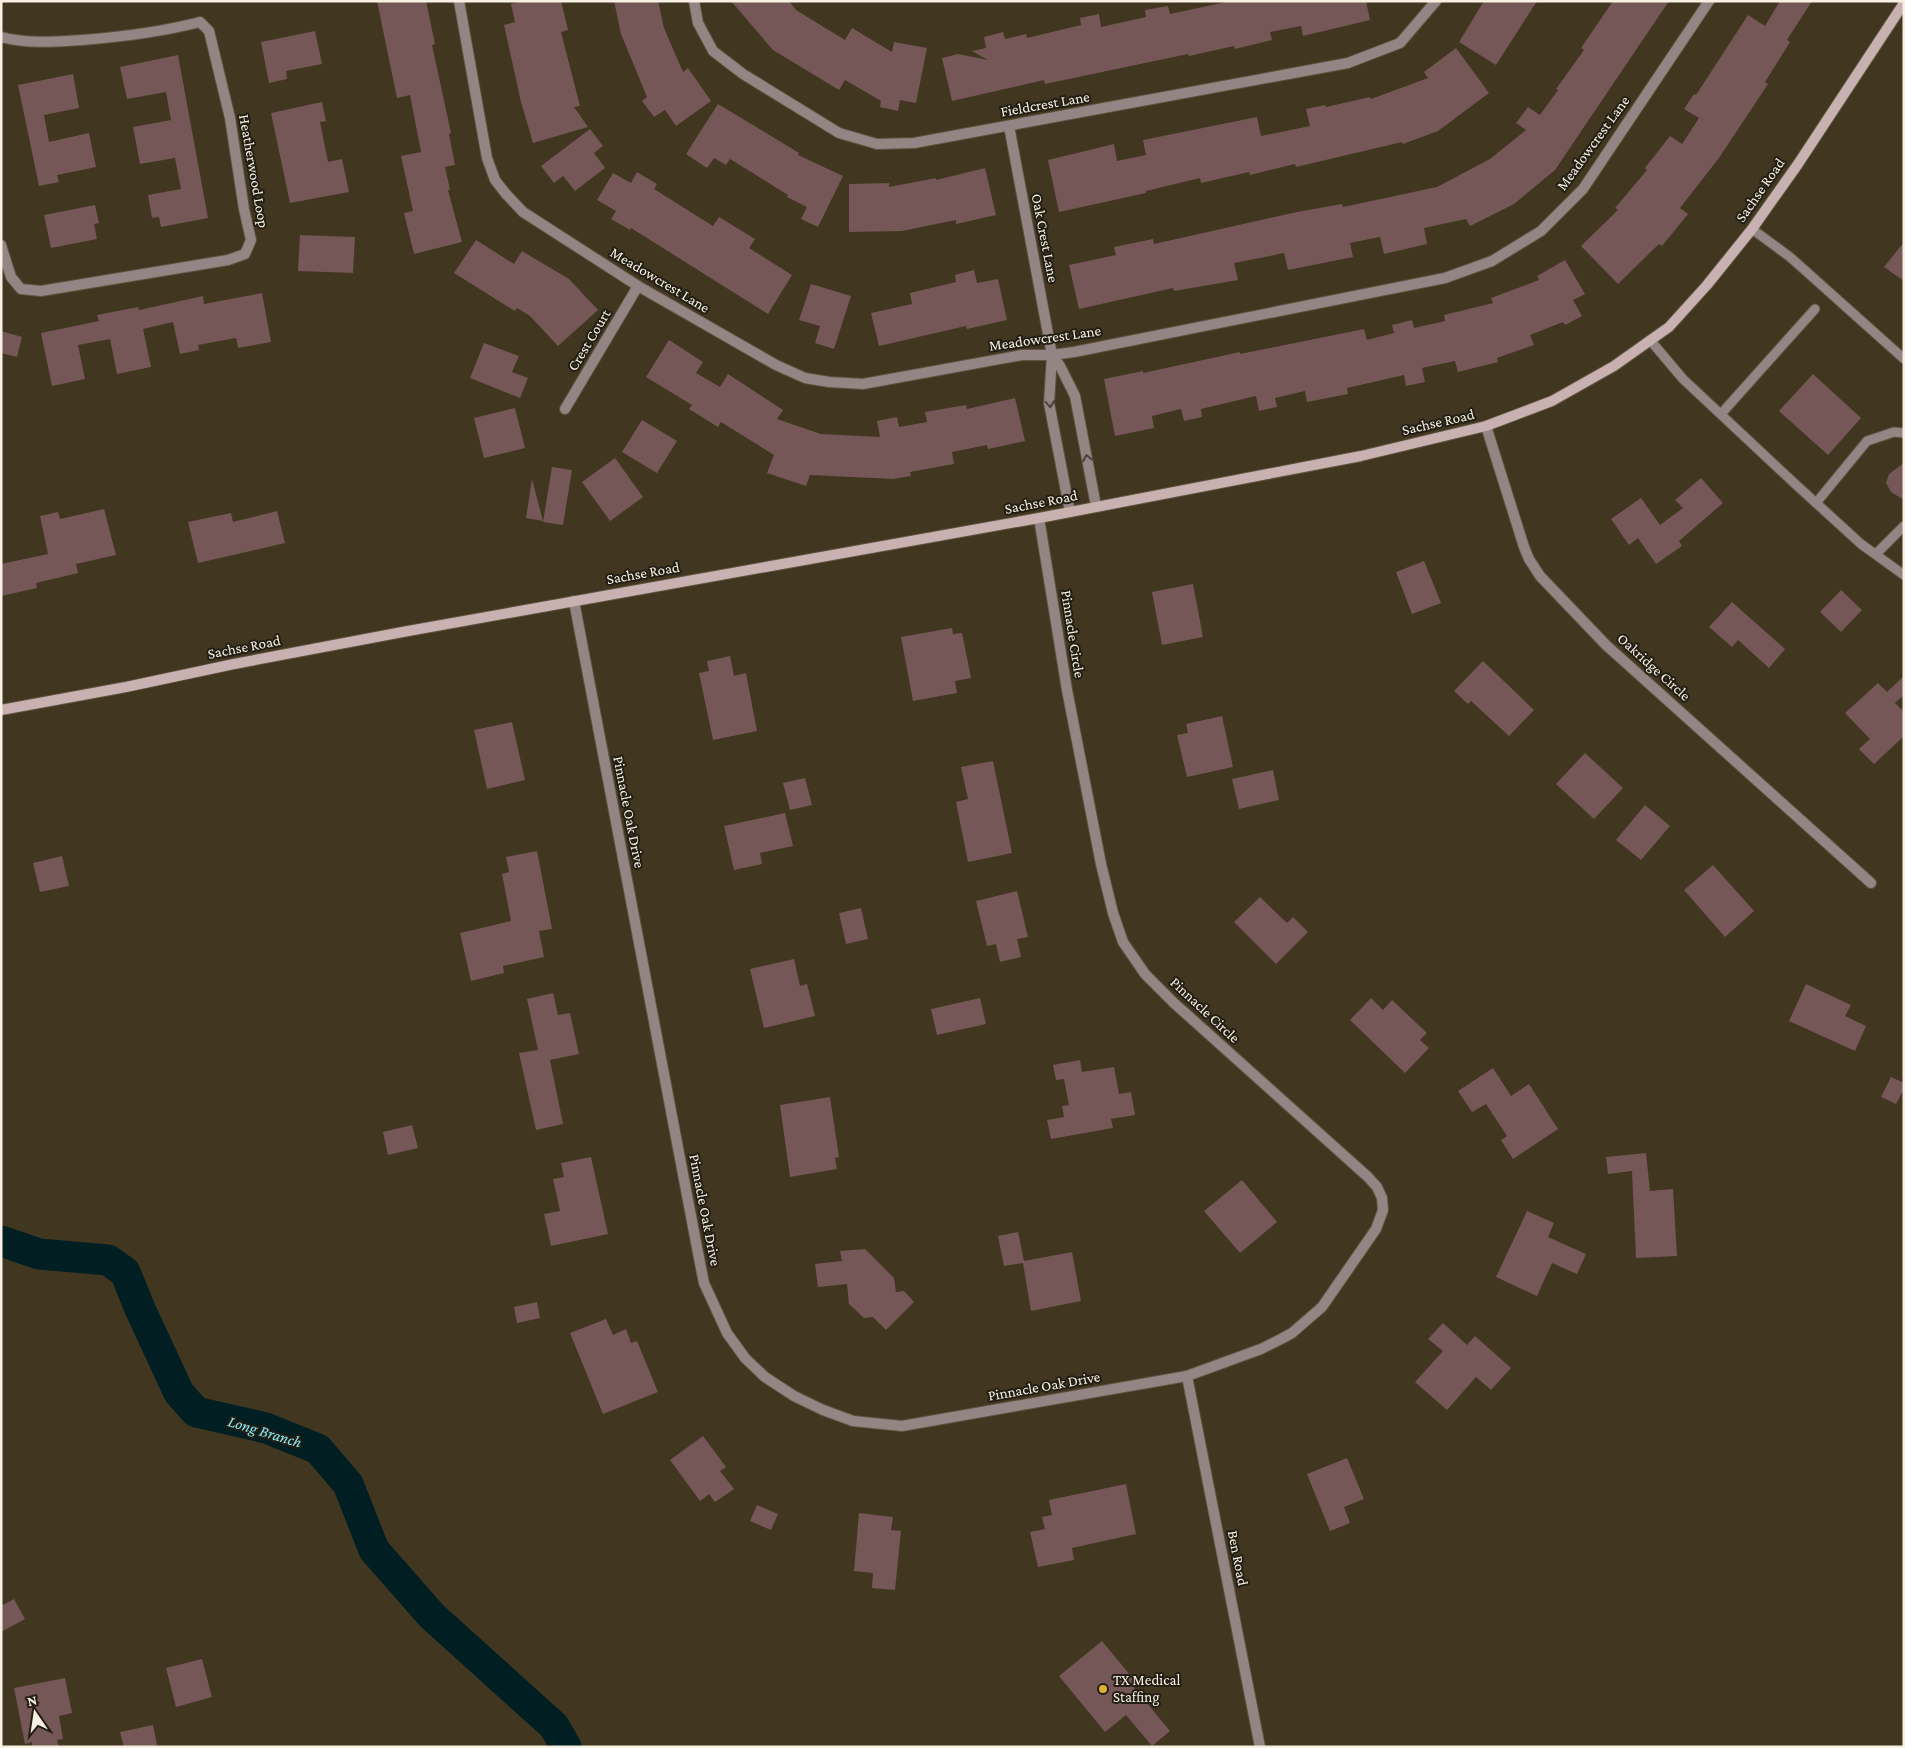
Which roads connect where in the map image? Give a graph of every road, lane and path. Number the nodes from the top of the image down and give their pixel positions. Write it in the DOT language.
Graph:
graph roads {
  1 [pos="459,1"];
  2 [pos="694,1"];
  3 [pos="1436,1"];
  4 [pos="1709,1"];
  5 [pos="1904,3"];
  6 [pos="1,37"];
  7 [pos="1009,126"];
  8 [pos="1752,229"];
  9 [pos="1,245"];
  10 [pos="638,286"];
  11 [pos="1815,309"];
  12 [pos="1650,340"];
  13 [pos="1052,355"];
  14 [pos="1904,359"];
  15 [pos="565,409"];
  16 [pos="1721,414"];
  17 [pos="1486,426"];
  18 [pos="1904,433"];
  19 [pos="1816,502"];
  20 [pos="1096,506"];
  21 [pos="1070,512"];
  22 [pos="1039,518"];
  23 [pos="1904,526"];
  24 [pos="1876,554"];
  25 [pos="1904,575"];
  26 [pos="574,601"];
  27 [pos="1,710"];
  28 [pos="1871,883"];
  29 [pos="1187,1376"];
  30 [pos="1260,1747"];
  1 -- 10 [label="street, Meadowcrest Lane"];
  2 -- 7 [label="street, Fieldcrest Lane"];
  3 -- 7 [label="street, Fieldcrest Lane"];
  4 -- 13 [label="street, Meadowcrest Lane"];
  5 -- 8 [label="main road, Sachse Road"];
  6 -- 9 [label="street, Heatherwood Loop"];
  7 -- 13 [label="street, Oak Crest Lane"];
  8 -- 12 [label="main road, Sachse Road"];
  8 -- 14 [label="lane"];
  10 -- 13 [label="street, Meadowcrest Lane"];
  10 -- 15 [label="street, Crest Court"];
  11 -- 16 [label="lane"];
  12 -- 16 [label="lane"];
  12 -- 17 [label="main road, Sachse Road"];
  20 -- 13 [label="street, Oak Crest Lane, one-way"];
  13 -- 21 [label="street, Oak Crest Lane, one-way"];
  16 -- 19 [label="lane"];
  17 -- 20 [label="main road, Sachse Road"];
  17 -- 28 [label="street, Oakridge Circle"];
  18 -- 19 [label="lane"];
  19 -- 24 [label="lane"];
  20 -- 21 [label="main road, Sachse Road"];
  21 -- 22 [label="main road, Sachse Road"];
  22 -- 26 [label="main road, Sachse Road"];
  22 -- 29 [label="street, Pinnacle Circle"];
  23 -- 24 [label="lane"];
  24 -- 25 [label="lane"];
  26 -- 27 [label="main road, Sachse Road"];
  26 -- 29 [label="street, Pinnacle Oak Drive"];
  29 -- 30 [label="street, Ben Road"];
}
